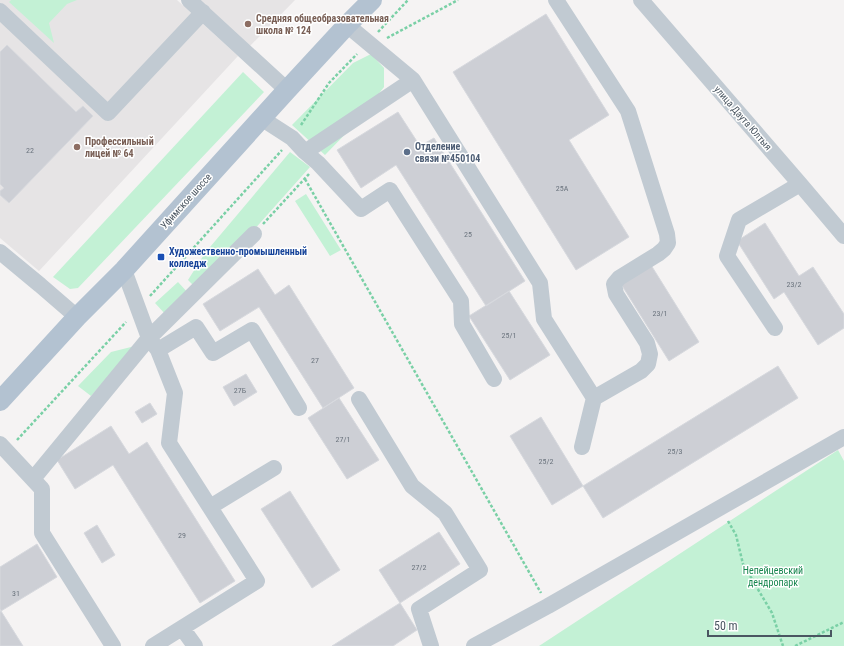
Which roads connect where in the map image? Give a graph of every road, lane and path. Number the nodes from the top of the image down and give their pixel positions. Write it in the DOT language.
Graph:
graph roads {
  1 [pos="189,0"];
  2 [pos="372,0"];
  3 [pos="408,0"];
  4 [pos="458,0"];
  5 [pos="556,0"];
  6 [pos="641,0"];
  7 [pos="0,11"];
  8 [pos="203,12"];
  9 [pos="347,25"];
  10 [pos="370,44"];
  11 [pos="413,80"];
  12 [pos="287,90"];
  13 [pos="261,118"];
  14 [pos="292,138"];
  15 [pos="305,152"];
  16 [pos="318,163"];
  17 [pos="305,179"];
  18 [pos="800,184"];
  19 [pos="254,234"];
  20 [pos="844,236"];
  21 [pos="0,252"];
  22 [pos="124,270"];
  23 [pos="138,309"];
  24 [pos="77,317"];
  25 [pos="775,328"];
  26 [pos="154,344"];
  27 [pos="494,380"];
  28 [pos="3,392"];
  29 [pos="594,398"];
  30 [pos="359,399"];
  31 [pos="299,408"];
  32 [pos="844,437"];
  33 [pos="582,447"];
  34 [pos="3,448"];
  35 [pos="274,468"];
  36 [pos="33,479"];
  37 [pos="210,507"];
  38 [pos="720,508"];
  39 [pos="548,606"];
  40 [pos="844,622"];
  41 [pos="182,628"];
  42 [pos="113,646"];
  43 [pos="153,646"];
  44 [pos="194,646"];
  45 [pos="430,646"];
  46 [pos="474,646"];
  47 [pos="783,646"];
  48 [pos="795,646"];
  1 -- 8 [label="street"];
  2 -- 9 [label="main road, Уфимское шоссе"];
  3 -- 10 [label="path"];
  4 -- 10 [label="path"];
  5 -- 29 [label="street"];
  6 -- 18 [label="street, улица Даута Юлтыя"];
  7 -- 8 [label="street"];
  8 -- 12 [label="street"];
  9 -- 10 [label="street"];
  9 -- 12 [label="main road, Уфимское шоссе"];
  10 -- 11 [label="street"];
  10 -- 14 [label="path"];
  11 -- 15 [label="street"];
  11 -- 29 [label="street"];
  12 -- 13 [label="main road, Уфимское шоссе"];
  13 -- 14 [label="street"];
  13 -- 22 [label="main road, Уфимское шоссе"];
  14 -- 15 [label="street"];
  14 -- 23 [label="path"];
  15 -- 16 [label="street"];
  16 -- 17 [label="path"];
  16 -- 27 [label="street"];
  17 -- 19 [label="path"];
  17 -- 39 [label="path"];
  18 -- 20 [label="street, улица Даута Юлтыя"];
  18 -- 25 [label="street"];
  19 -- 26 [label="street"];
  21 -- 24 [label="street"];
  22 -- 23 [label="street"];
  22 -- 24 [label="main road, Уфимское шоссе"];
  23 -- 26 [label="street"];
  23 -- 34 [label="path"];
  24 -- 28 [label="main road, Уфимское шоссе"];
  26 -- 31 [label="street"];
  26 -- 36 [label="street"];
  26 -- 37 [label="street"];
  29 -- 33 [label="street"];
  30 -- 45 [label="street"];
  32 -- 38 [label="street"];
  34 -- 36 [label="street"];
  35 -- 37 [label="street"];
  36 -- 42 [label="street"];
  37 -- 41 [label="street"];
  38 -- 39 [label="street"];
  38 -- 47 [label="path"];
  39 -- 46 [label="street"];
  40 -- 48 [label="path"];
  41 -- 43 [label="street"];
  41 -- 44 [label="street"];
}
